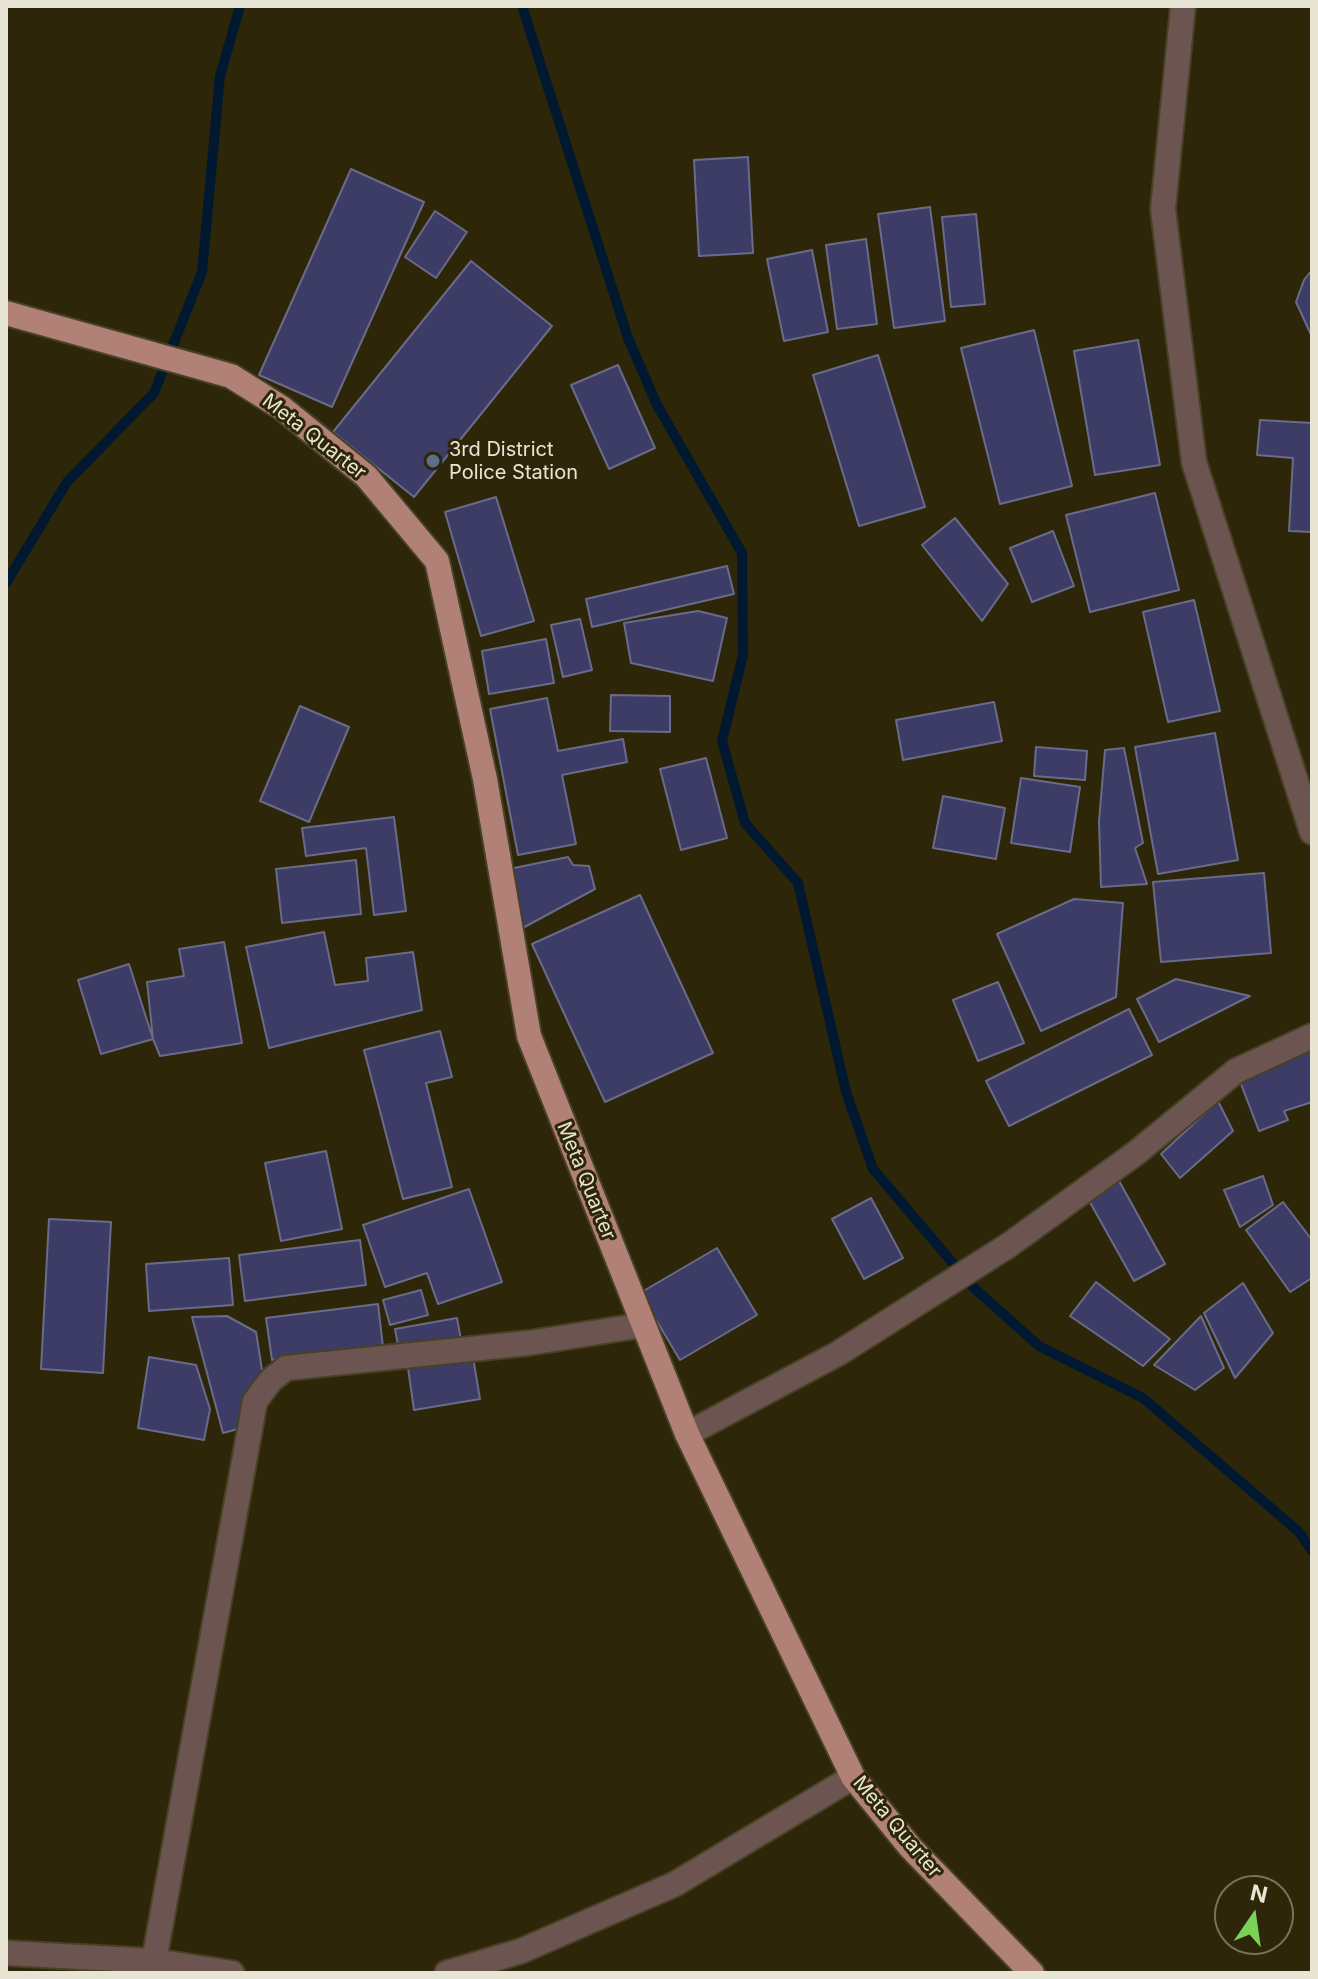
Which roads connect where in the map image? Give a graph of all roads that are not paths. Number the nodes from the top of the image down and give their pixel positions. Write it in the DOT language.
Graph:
graph roads {
  1 [pos="1183,6"];
  2 [pos="6,313"];
  3 [pos="1312,832"];
  4 [pos="1312,1036"];
  5 [pos="643,1325"];
  6 [pos="687,1434"];
  7 [pos="853,1777"];
  8 [pos="6,1953"];
  9 [pos="154,1961"];
  10 [pos="524,1962"];
  11 [pos="232,1973"];
  12 [pos="447,1973"];
  13 [pos="1032,1973"];
  1 -- 3 [label="street"];
  2 -- 5 [label="main road, Meta Quarter"];
  4 -- 6 [label="street"];
  5 -- 6 [label="main road, Meta Quarter"];
  5 -- 9 [label="street"];
  6 -- 7 [label="main road, Meta Quarter"];
  7 -- 10 [label="street"];
  7 -- 13 [label="main road, Meta Quarter"];
  8 -- 9 [label="street"];
  9 -- 11 [label="street"];
  10 -- 12 [label="street"];
}
